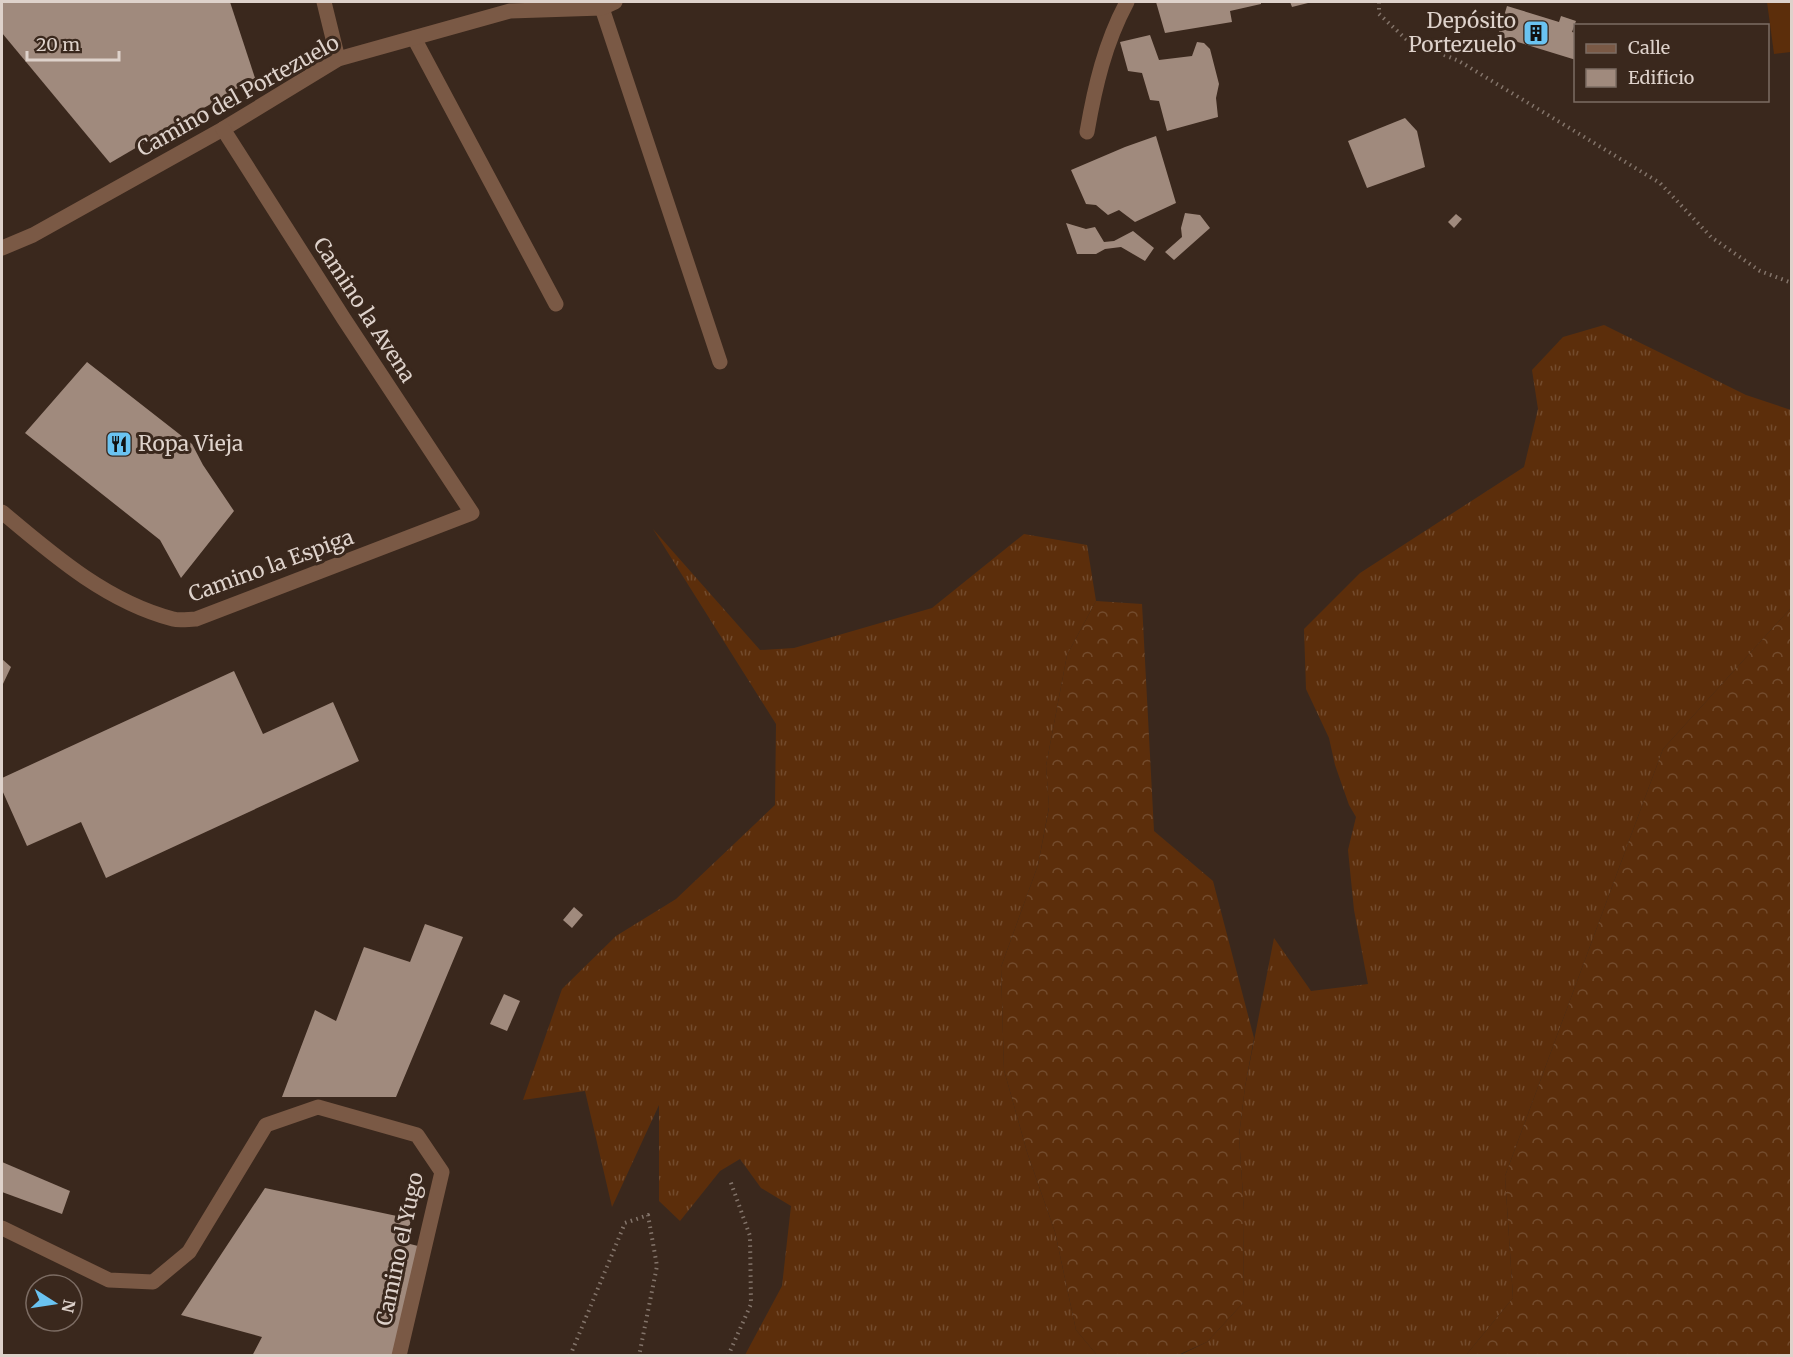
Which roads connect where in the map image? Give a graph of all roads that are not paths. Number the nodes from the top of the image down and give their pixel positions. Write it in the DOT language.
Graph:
graph roads {
  1 [pos="324,2"];
  2 [pos="1127,2"];
  3 [pos="609,5"];
  4 [pos="509,6"];
  5 [pos="414,38"];
  6 [pos="338,59"];
  7 [pos="223,129"];
  8 [pos="1087,132"];
  9 [pos="2,248"];
  10 [pos="556,304"];
  11 [pos="720,362"];
  12 [pos="2,512"];
  13 [pos="472,513"];
  14 [pos="2,1228"];
  15 [pos="399,1356"];
  1 -- 6 [label="street"];
  2 -- 8 [label="street"];
  3 -- 4 [label="street, Camino del Portezuelo"];
  3 -- 11 [label="street"];
  4 -- 5 [label="street, Camino del Portezuelo"];
  5 -- 6 [label="street, Camino del Portezuelo"];
  5 -- 10 [label="street"];
  6 -- 7 [label="street, Camino del Portezuelo"];
  7 -- 9 [label="street, Camino del Portezuelo"];
  7 -- 13 [label="street, Camino la Avena"];
  12 -- 13 [label="street, Camino la Espiga"];
  14 -- 15 [label="street, Camino el Yugo"];
}
